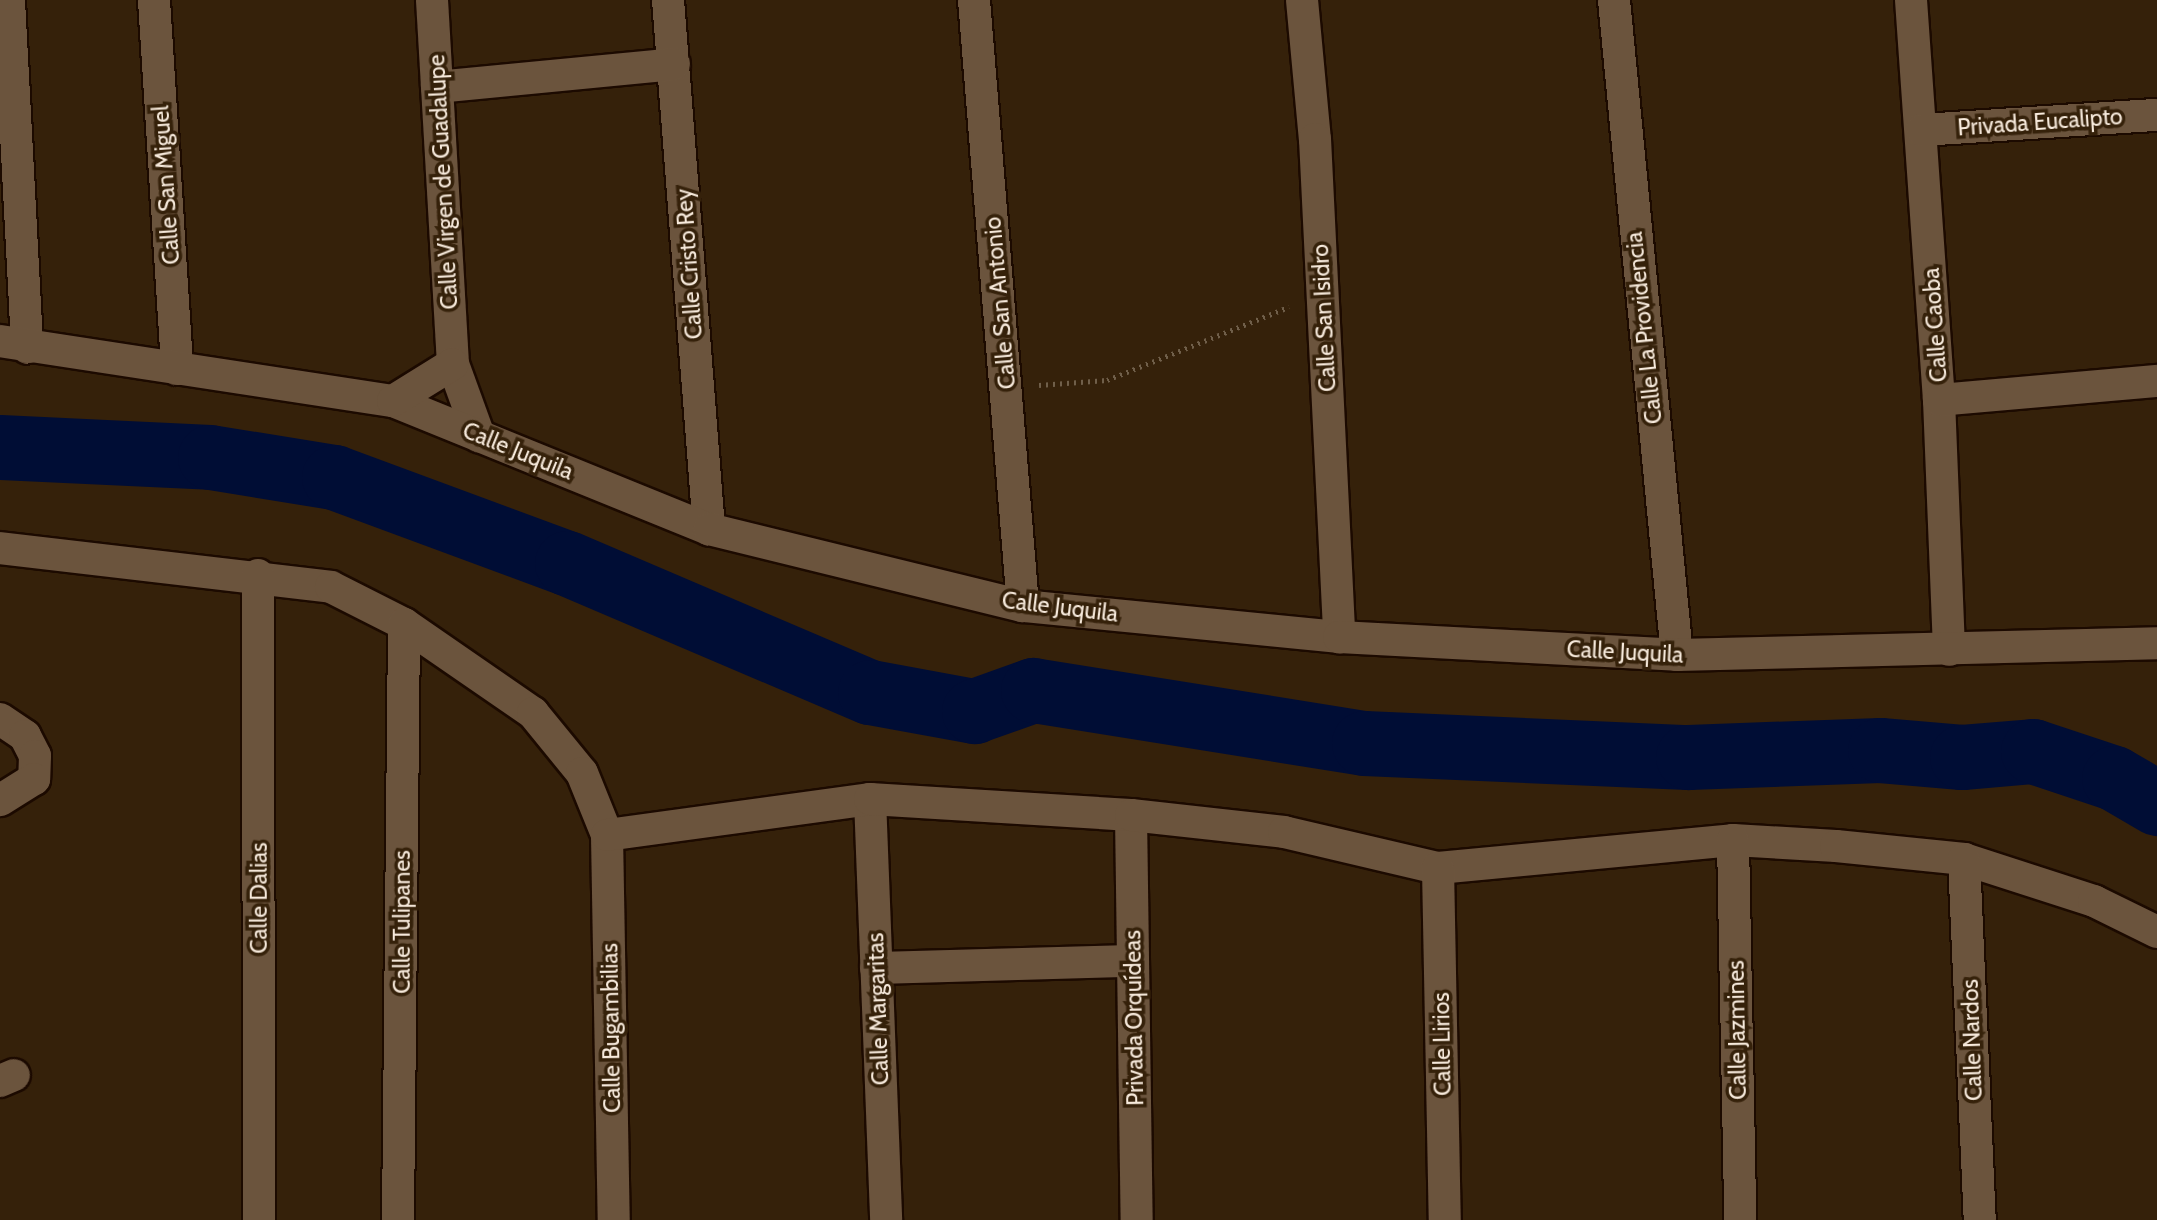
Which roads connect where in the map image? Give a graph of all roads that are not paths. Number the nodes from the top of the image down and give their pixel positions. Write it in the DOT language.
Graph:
graph roads {
  1 [pos="9,0"];
  2 [pos="154,0"];
  3 [pos="432,0"];
  4 [pos="668,0"];
  5 [pos="974,0"];
  6 [pos="1302,0"];
  7 [pos="1614,0"];
  8 [pos="1911,0"];
  9 [pos="674,64"];
  10 [pos="437,87"];
  11 [pos="2157,115"];
  12 [pos="1922,130"];
  13 [pos="13,345"];
  14 [pos="453,364"];
  15 [pos="177,369"];
  16 [pos="2157,381"];
  17 [pos="1939,400"];
  18 [pos="393,401"];
  19 [pos="479,436"];
  20 [pos="709,528"];
  21 [pos="0,548"];
  22 [pos="258,575"];
  23 [pos="1023,606"];
  24 [pos="404,624"];
  25 [pos="1339,636"];
  26 [pos="2157,643"];
  27 [pos="1949,650"];
  28 [pos="1677,655"];
  29 [pos="0,719"];
  30 [pos="870,799"];
  31 [pos="0,800"];
  32 [pos="1131,816"];
  33 [pos="607,835"];
  34 [pos="1734,840"];
  35 [pos="1964,859"];
  36 [pos="1438,868"];
  37 [pos="2157,932"];
  38 [pos="1133,961"];
  39 [pos="876,968"];
  40 [pos="260,1220"];
  41 [pos="398,1220"];
  42 [pos="614,1220"];
  43 [pos="886,1220"];
  44 [pos="1138,1220"];
  45 [pos="1445,1220"];
  46 [pos="1740,1220"];
  47 [pos="1980,1220"];
  1 -- 13 [label="street"];
  2 -- 15 [label="street, Calle San Miguel"];
  3 -- 10 [label="street, Calle Virgen de Guadalupe"];
  4 -- 9 [label="street, Calle Cristo Rey"];
  5 -- 23 [label="street, Calle San Antonio"];
  6 -- 25 [label="street, Calle San Isidro"];
  7 -- 28 [label="street, Calle La Providencia"];
  8 -- 12 [label="street, Calle Caoba"];
  9 -- 10 [label="street"];
  9 -- 20 [label="street, Calle Cristo Rey"];
  10 -- 14 [label="street, Calle Virgen de Guadalupe"];
  11 -- 12 [label="street, Privada Eucalipto"];
  12 -- 17 [label="street, Calle Caoba"];
  13 -- 15 [label="street, Calle Juquila"];
  14 -- 18 [label="street"];
  14 -- 19 [label="street, Calle Virgen de Guadalupe"];
  15 -- 18 [label="street, Calle Juquila"];
  16 -- 17 [label="street"];
  17 -- 27 [label="street, Calle Caoba"];
  18 -- 19 [label="street, Calle Juquila"];
  19 -- 20 [label="street, Calle Juquila"];
  20 -- 23 [label="street, Calle Juquila"];
  21 -- 22 [label="street"];
  22 -- 24 [label="street"];
  22 -- 40 [label="street, Calle Dalias"];
  23 -- 25 [label="street, Calle Juquila"];
  24 -- 33 [label="street"];
  24 -- 41 [label="street, Calle Tulipanes"];
  25 -- 28 [label="street, Calle Juquila"];
  26 -- 27 [label="street, Calle Juquila"];
  27 -- 28 [label="street, Calle Juquila"];
  29 -- 31 [label="street"];
  30 -- 32 [label="street"];
  30 -- 33 [label="street"];
  30 -- 39 [label="street, Calle Margaritas"];
  32 -- 36 [label="street"];
  32 -- 38 [label="street, Privada Orquídeas"];
  33 -- 42 [label="street, Calle Bugambilias"];
  34 -- 35 [label="street"];
  34 -- 36 [label="street"];
  34 -- 46 [label="street, Calle Jazmines"];
  35 -- 37 [label="street"];
  35 -- 47 [label="street, Calle Nardos"];
  36 -- 45 [label="street, Calle Lirios"];
  38 -- 39 [label="street"];
  38 -- 44 [label="street, Privada Orquídeas"];
  39 -- 43 [label="street, Calle Margaritas"];
}
